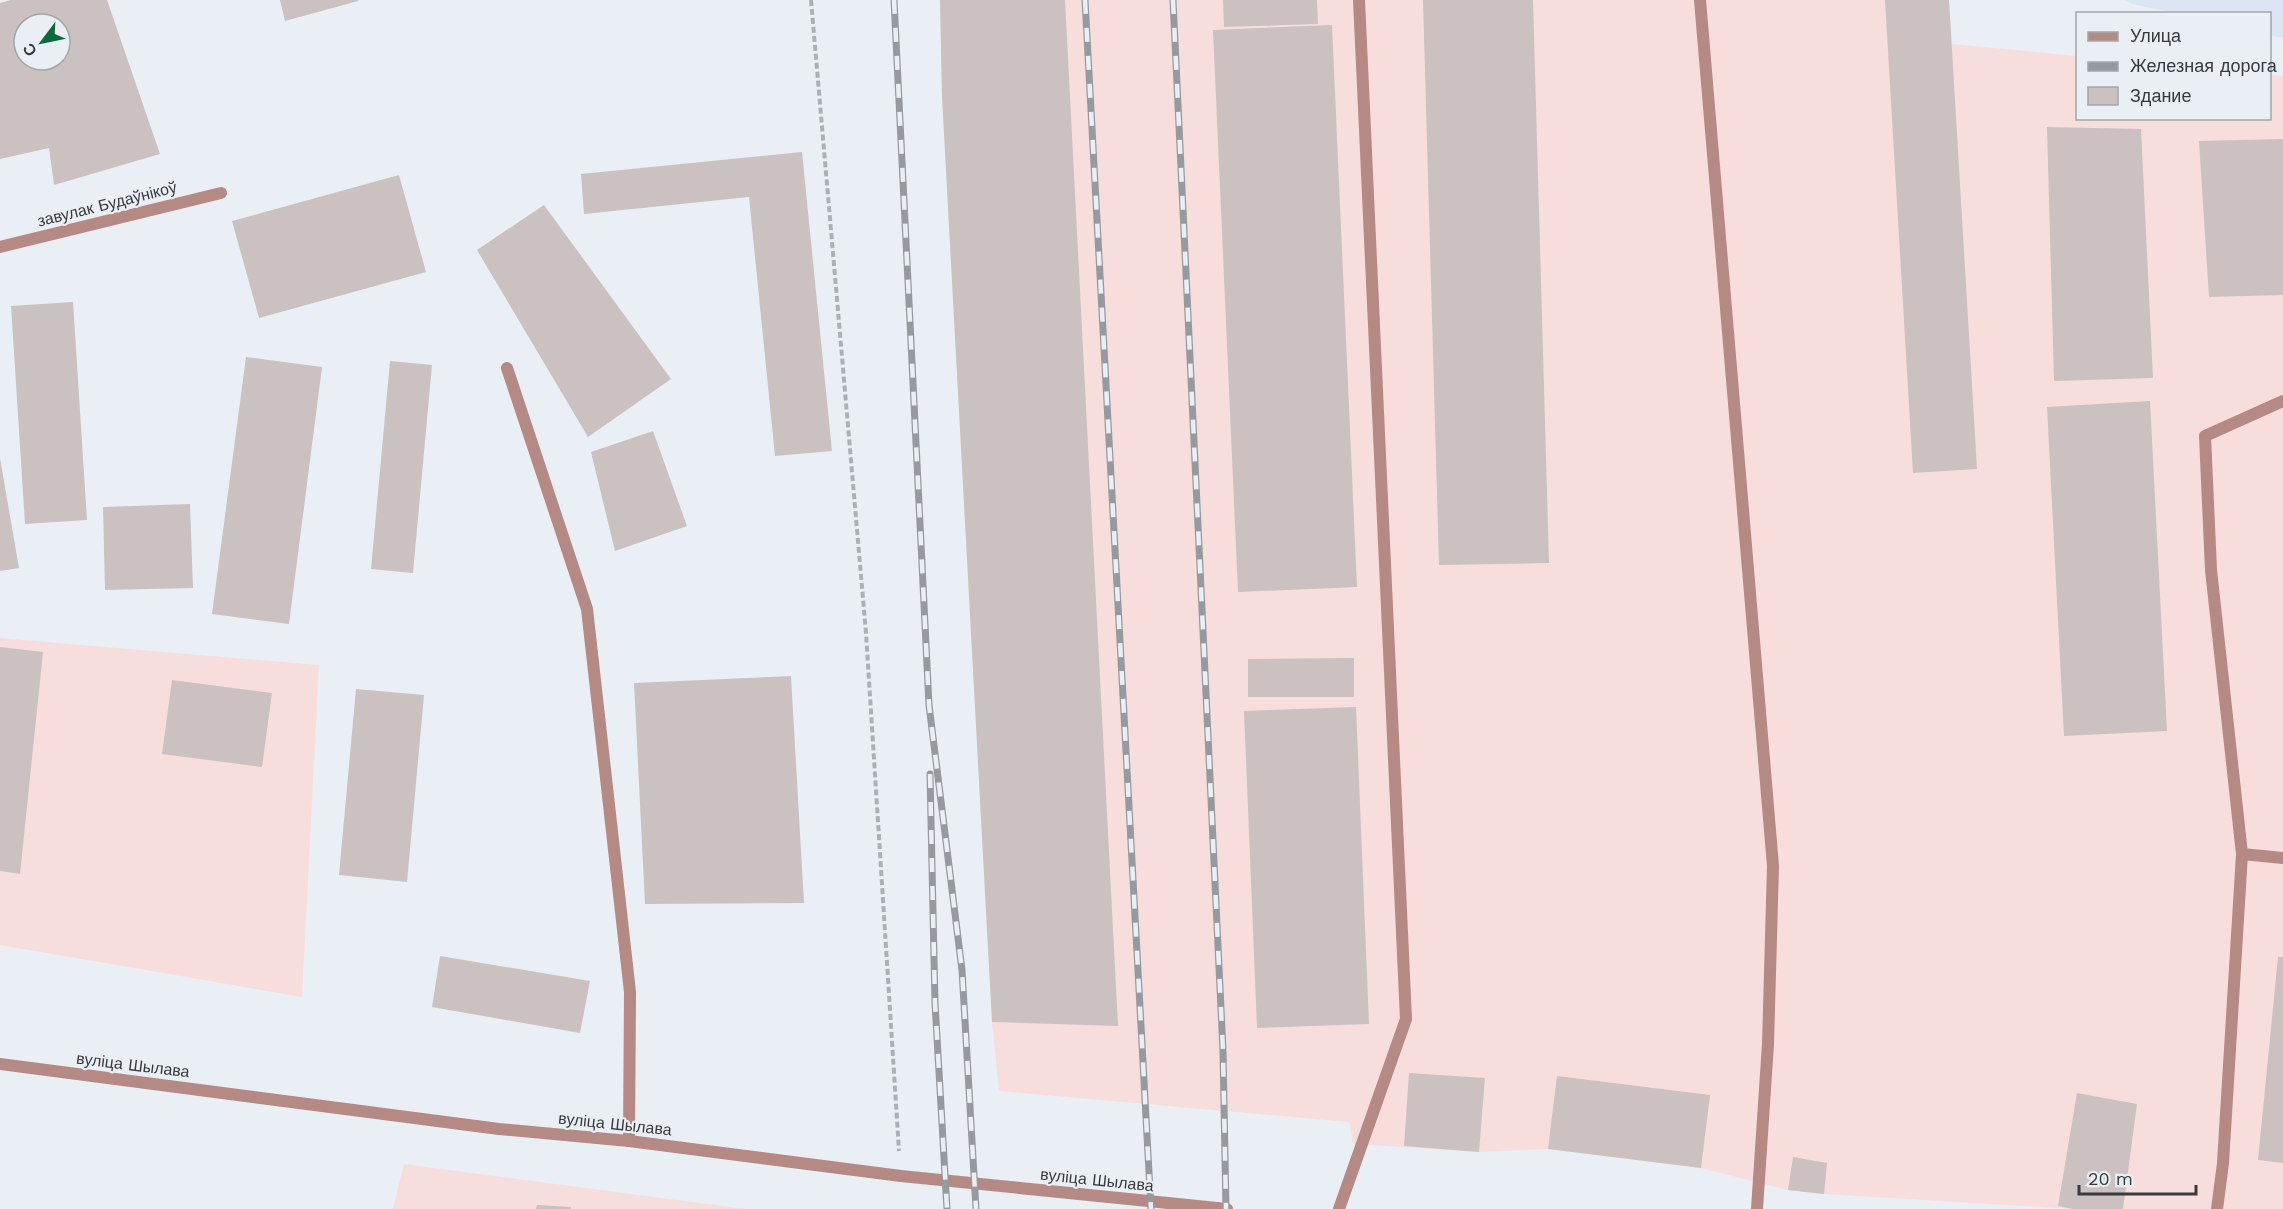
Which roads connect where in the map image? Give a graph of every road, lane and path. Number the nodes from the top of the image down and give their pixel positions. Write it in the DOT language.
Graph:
graph roads {
  1 [pos="811,0"];
  2 [pos="1359,0"];
  3 [pos="1700,0"];
  4 [pos="221,193"];
  5 [pos="0,247"];
  6 [pos="507,368"];
  7 [pos="2283,401"];
  8 [pos="2242,854"];
  9 [pos="2283,858"];
  10 [pos="0,1064"];
  11 [pos="629,1142"];
  12 [pos="901,1176"];
  13 [pos="1227,1209"];
  14 [pos="1339,1209"];
  15 [pos="1757,1209"];
  16 [pos="2217,1209"];
  1 -- 12 [label="path"];
  2 -- 14 [label="street"];
  3 -- 15 [label="street"];
  4 -- 5 [label="street, завулак Будаўнікоў"];
  6 -- 11 [label="street"];
  7 -- 8 [label="street"];
  8 -- 9 [label="street"];
  8 -- 16 [label="street"];
  10 -- 11 [label="street, вуліца Шылава"];
  11 -- 12 [label="street, вуліца Шылава"];
  12 -- 13 [label="street, вуліца Шылава"];
}
